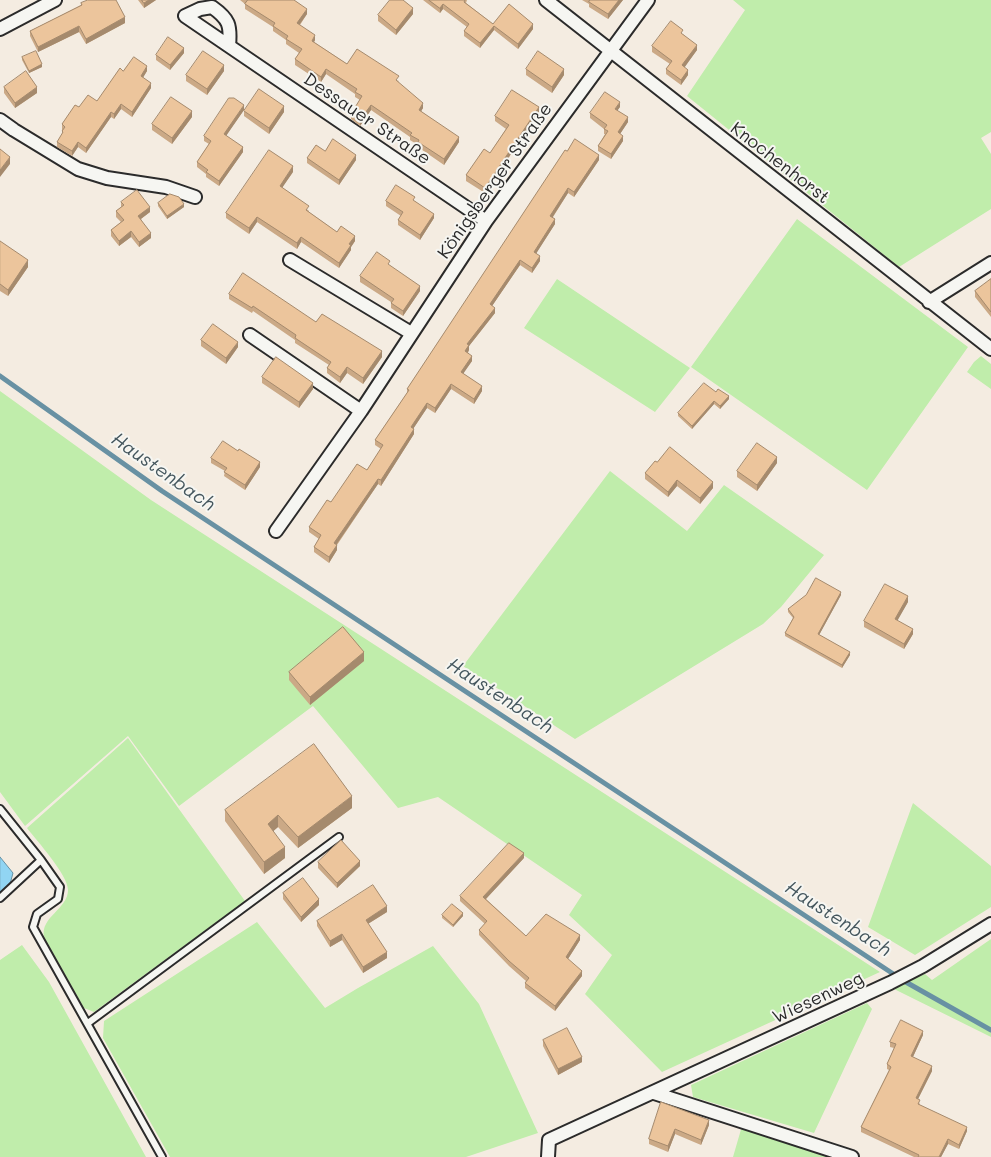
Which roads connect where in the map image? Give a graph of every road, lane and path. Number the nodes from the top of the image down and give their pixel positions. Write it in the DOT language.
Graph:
graph roads {
  1 [pos="55,0"];
  2 [pos="546,0"];
  3 [pos="648,0"];
  4 [pos="0,29"];
  5 [pos="229,46"];
  6 [pos="610,50"];
  7 [pos="0,120"];
  8 [pos="195,196"];
  9 [pos="486,221"];
  10 [pos="290,260"];
  11 [pos="991,263"];
  12 [pos="929,302"];
  13 [pos="250,334"];
  14 [pos="411,334"];
  15 [pos="991,350"];
  16 [pos="360,411"];
  17 [pos="276,531"];
  18 [pos="0,809"];
  19 [pos="339,837"];
  20 [pos="41,860"];
  21 [pos="0,898"];
  22 [pos="991,924"];
  23 [pos="88,1023"];
  24 [pos="654,1093"];
  25 [pos="162,1157"];
  26 [pos="548,1157"];
  27 [pos="852,1157"];
  1 -- 4 [label="street"];
  2 -- 6 [label="street, Knochenhorst"];
  3 -- 6 [label="street"];
  5 -- 9 [label="street, Dessauer Straße"];
  6 -- 9 [label="street, Königsberger Straße"];
  6 -- 12 [label="street, Knochenhorst"];
  7 -- 8 [label="street"];
  9 -- 14 [label="street, Königsberger Straße"];
  10 -- 14 [label="street"];
  11 -- 12 [label="street"];
  12 -- 15 [label="street, Knochenhorst"];
  13 -- 16 [label="street"];
  14 -- 16 [label="street, Königsberger Straße"];
  16 -- 17 [label="street, Königsberger Straße"];
  18 -- 20 [label="lane"];
  19 -- 23 [label="lane"];
  20 -- 21 [label="lane"];
  20 -- 23 [label="lane"];
  22 -- 24 [label="street, Wiesenweg"];
  23 -- 25 [label="lane"];
  24 -- 26 [label="street, Wiesenweg"];
  24 -- 27 [label="street"];
}
